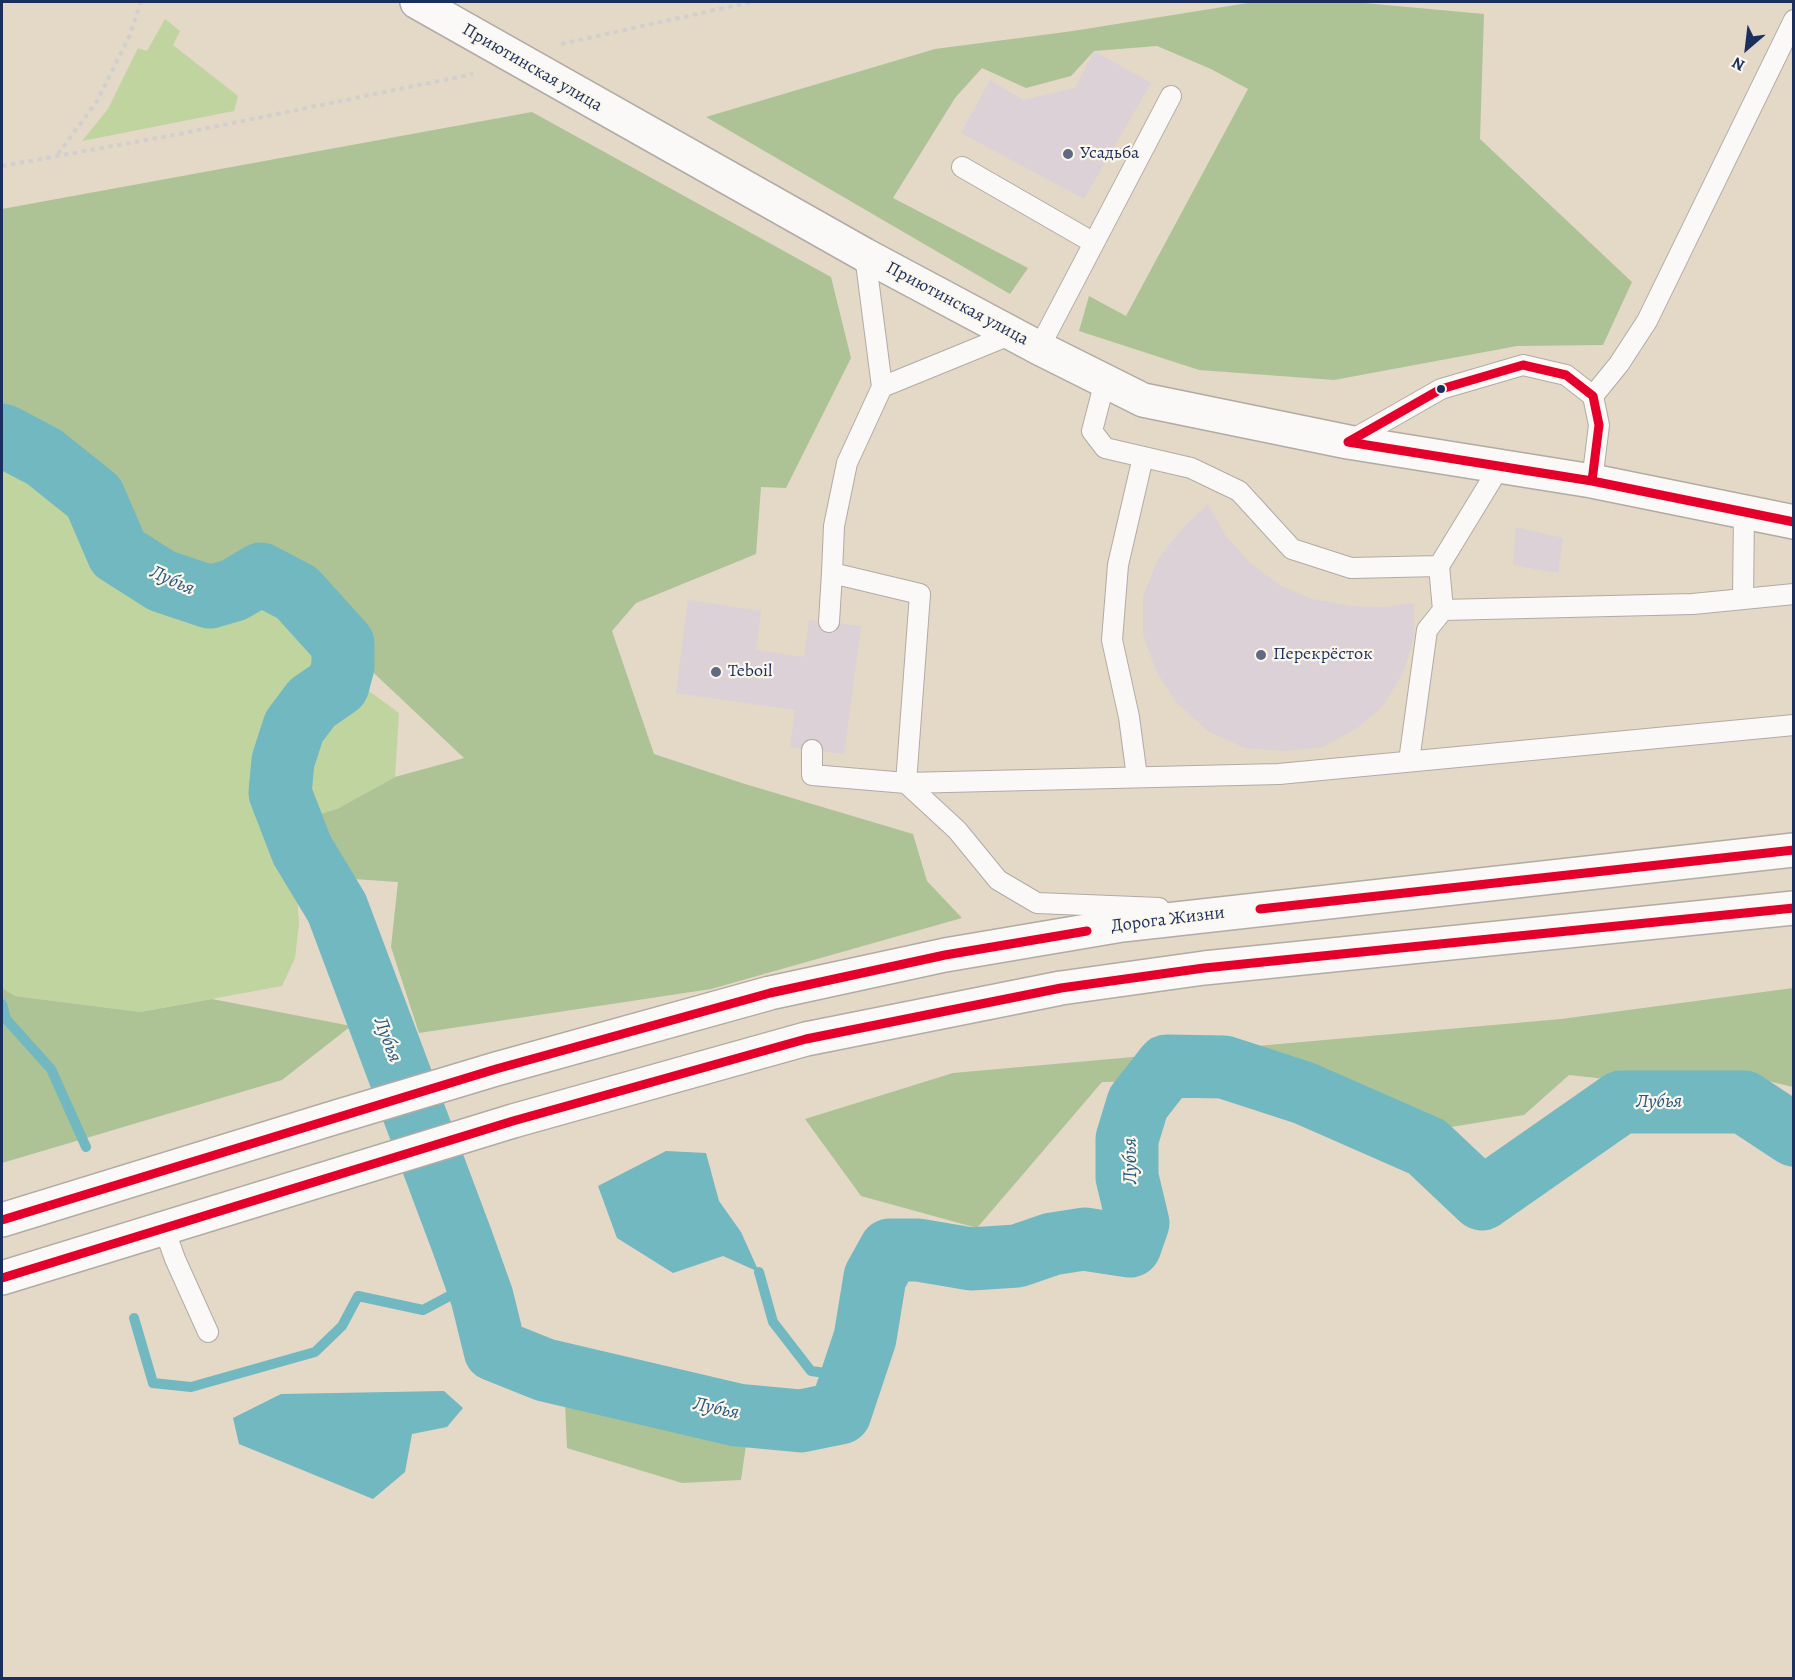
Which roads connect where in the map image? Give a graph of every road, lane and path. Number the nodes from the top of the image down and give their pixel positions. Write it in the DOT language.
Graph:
graph roads {
  1 [pos="141,2"];
  2 [pos="417,2"];
  3 [pos="751,2"];
  4 [pos="1794,20"];
  5 [pos="559,45"];
  6 [pos="483,72"];
  7 [pos="1171,96"];
  8 [pos="58,154"];
  9 [pos="2,166"];
  10 [pos="962,167"];
  11 [pos="1094,243"];
  12 [pos="865,255"];
  13 [pos="1026,341"];
  14 [pos="1105,381"];
  15 [pos="882,387"];
  16 [pos="1593,396"];
  17 [pos="1348,442"];
  18 [pos="1143,457"];
  19 [pos="1500,466"];
  20 [pos="1592,481"];
  21 [pos="1744,512"];
  22 [pos="1794,522"];
  23 [pos="1439,566"];
  24 [pos="832,573"];
  25 [pos="1794,594"];
  26 [pos="1743,599"];
  27 [pos="1443,610"];
  28 [pos="829,622"];
  29 [pos="1794,725"];
  30 [pos="812,750"];
  31 [pos="1409,761"];
  32 [pos="1137,777"];
  33 [pos="906,783"];
  34 [pos="1794,850"];
  35 [pos="1794,908"];
  36 [pos="1236,912"];
  37 [pos="2,1221"];
  38 [pos="164,1228"];
  39 [pos="2,1278"];
  40 [pos="208,1332"];
  1 -- 8 [label="path"];
  2 -- 12 [label="main road, Приютинская улица"];
  3 -- 5 [label="path"];
  4 -- 16 [label="lane"];
  6 -- 8 [label="path"];
  7 -- 11 [label="lane"];
  8 -- 9 [label="path"];
  10 -- 11 [label="lane"];
  11 -- 13 [label="lane"];
  12 -- 13 [label="main road, Приютинская улица"];
  12 -- 15 [label="lane"];
  13 -- 14 [label="main road, Приютинская улица"];
  13 -- 15 [label="lane"];
  14 -- 17 [label="main road, Приютинская улица"];
  14 -- 18 [label="lane"];
  15 -- 24 [label="lane"];
  16 -- 17 [label="lane"];
  16 -- 20 [label="lane"];
  17 -- 19 [label="main road, Приютинская улица"];
  18 -- 23 [label="lane"];
  18 -- 32 [label="lane"];
  19 -- 20 [label="main road, Приютинская улица"];
  19 -- 23 [label="lane"];
  20 -- 21 [label="main road, Приютинская улица"];
  21 -- 22 [label="main road, Приютинская улица"];
  21 -- 26 [label="lane"];
  23 -- 27 [label="lane"];
  24 -- 28 [label="lane"];
  24 -- 33 [label="lane"];
  25 -- 26 [label="lane"];
  26 -- 27 [label="lane"];
  27 -- 31 [label="lane"];
  29 -- 31 [label="lane"];
  30 -- 33 [label="lane"];
  31 -- 32 [label="lane"];
  32 -- 33 [label="lane"];
  33 -- 36 [label="lane"];
  34 -- 36 [label="main road, Дорога Жизни"];
  35 -- 38 [label="main road"];
  36 -- 37 [label="main road, Дорога Жизни"];
  38 -- 39 [label="main road"];
  38 -- 40 [label="lane"];
}
